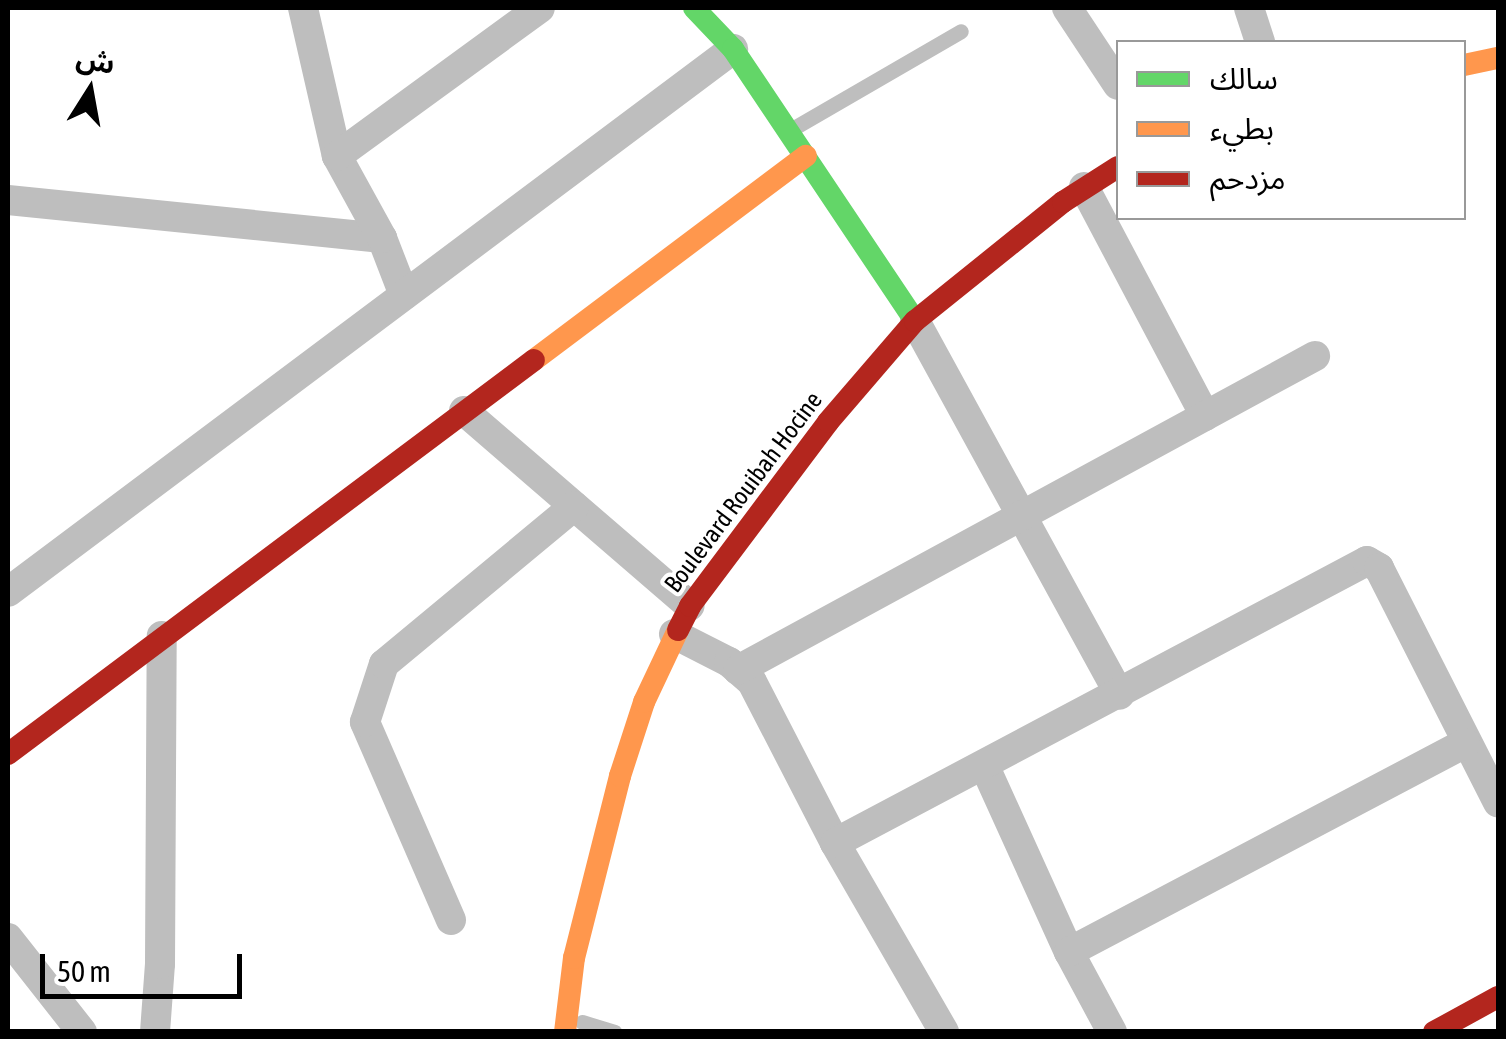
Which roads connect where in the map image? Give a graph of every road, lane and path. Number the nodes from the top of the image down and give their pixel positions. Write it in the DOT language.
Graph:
graph roads {
  1 [pos="303,8"];
  2 [pos="540,8"];
  3 [pos="694,8"];
  4 [pos="1067,8"];
  5 [pos="1249,8"];
  6 [pos="961,31"];
  7 [pos="1259,40"];
  8 [pos="732,50"];
  9 [pos="1498,58"];
  10 [pos="1466,65"];
  11 [pos="1116,82"];
  12 [pos="788,131"];
  13 [pos="337,156"];
  14 [pos="806,156"];
  15 [pos="1116,169"];
  16 [pos="1084,187"];
  17 [pos="8,200"];
  18 [pos="382,238"];
  19 [pos="404,295"];
  20 [pos="915,321"];
  21 [pos="1315,356"];
  22 [pos="464,411"];
  23 [pos="1206,416"];
  24 [pos="574,506"];
  25 [pos="1022,516"];
  26 [pos="8,592"];
  27 [pos="690,606"];
  28 [pos="674,634"];
  29 [pos="162,636"];
  30 [pos="738,670"];
  31 [pos="1120,695"];
  32 [pos="1466,744"];
  33 [pos="8,754"];
  34 [pos="985,767"];
  35 [pos="1498,803"];
  36 [pos="835,843"];
  37 [pos="451,920"];
  38 [pos="8,938"];
  39 [pos="1070,952"];
  40 [pos="1498,996"];
  41 [pos="577,1028"];
  42 [pos="82,1032"];
  43 [pos="154,1032"];
  44 [pos="615,1032"];
  45 [pos="944,1032"];
  46 [pos="1112,1032"];
  47 [pos="1434,1032"];
  1 -- 13 [label="street"];
  2 -- 13 [label="street"];
  3 -- 8 [label="street"];
  4 -- 11 [label="street"];
  5 -- 7 [label="street"];
  6 -- 12 [label="lane"];
  8 -- 12 [label="street"];
  8 -- 19 [label="street"];
  9 -- 10 [label="street"];
  12 -- 14 [label="street"];
  13 -- 18 [label="street"];
  14 -- 20 [label="street"];
  14 -- 22 [label="street"];
  15 -- 16 [label="street, Boulevard Rouibah Hocine"];
  16 -- 20 [label="street, Boulevard Rouibah Hocine"];
  16 -- 23 [label="street"];
  17 -- 18 [label="street"];
  18 -- 19 [label="street"];
  19 -- 26 [label="street"];
  20 -- 25 [label="street"];
  20 -- 27 [label="street, Boulevard Rouibah Hocine"];
  21 -- 23 [label="street"];
  22 -- 24 [label="street"];
  22 -- 29 [label="street"];
  23 -- 25 [label="street"];
  24 -- 27 [label="street"];
  24 -- 37 [label="street"];
  25 -- 30 [label="street"];
  25 -- 31 [label="street"];
  27 -- 28 [label="street, Boulevard Rouibah Hocine"];
  28 -- 30 [label="street"];
  28 -- 41 [label="street, Boulevard Rouibah Hocine"];
  29 -- 33 [label="street"];
  29 -- 43 [label="street"];
  30 -- 36 [label="street"];
  31 -- 32 [label="street"];
  31 -- 34 [label="street"];
  32 -- 35 [label="street"];
  32 -- 39 [label="street"];
  34 -- 36 [label="street"];
  34 -- 39 [label="street"];
  36 -- 45 [label="street"];
  38 -- 42 [label="street"];
  39 -- 46 [label="street"];
  40 -- 47 [label="street"];
  41 -- 44 [label="lane"];
}
